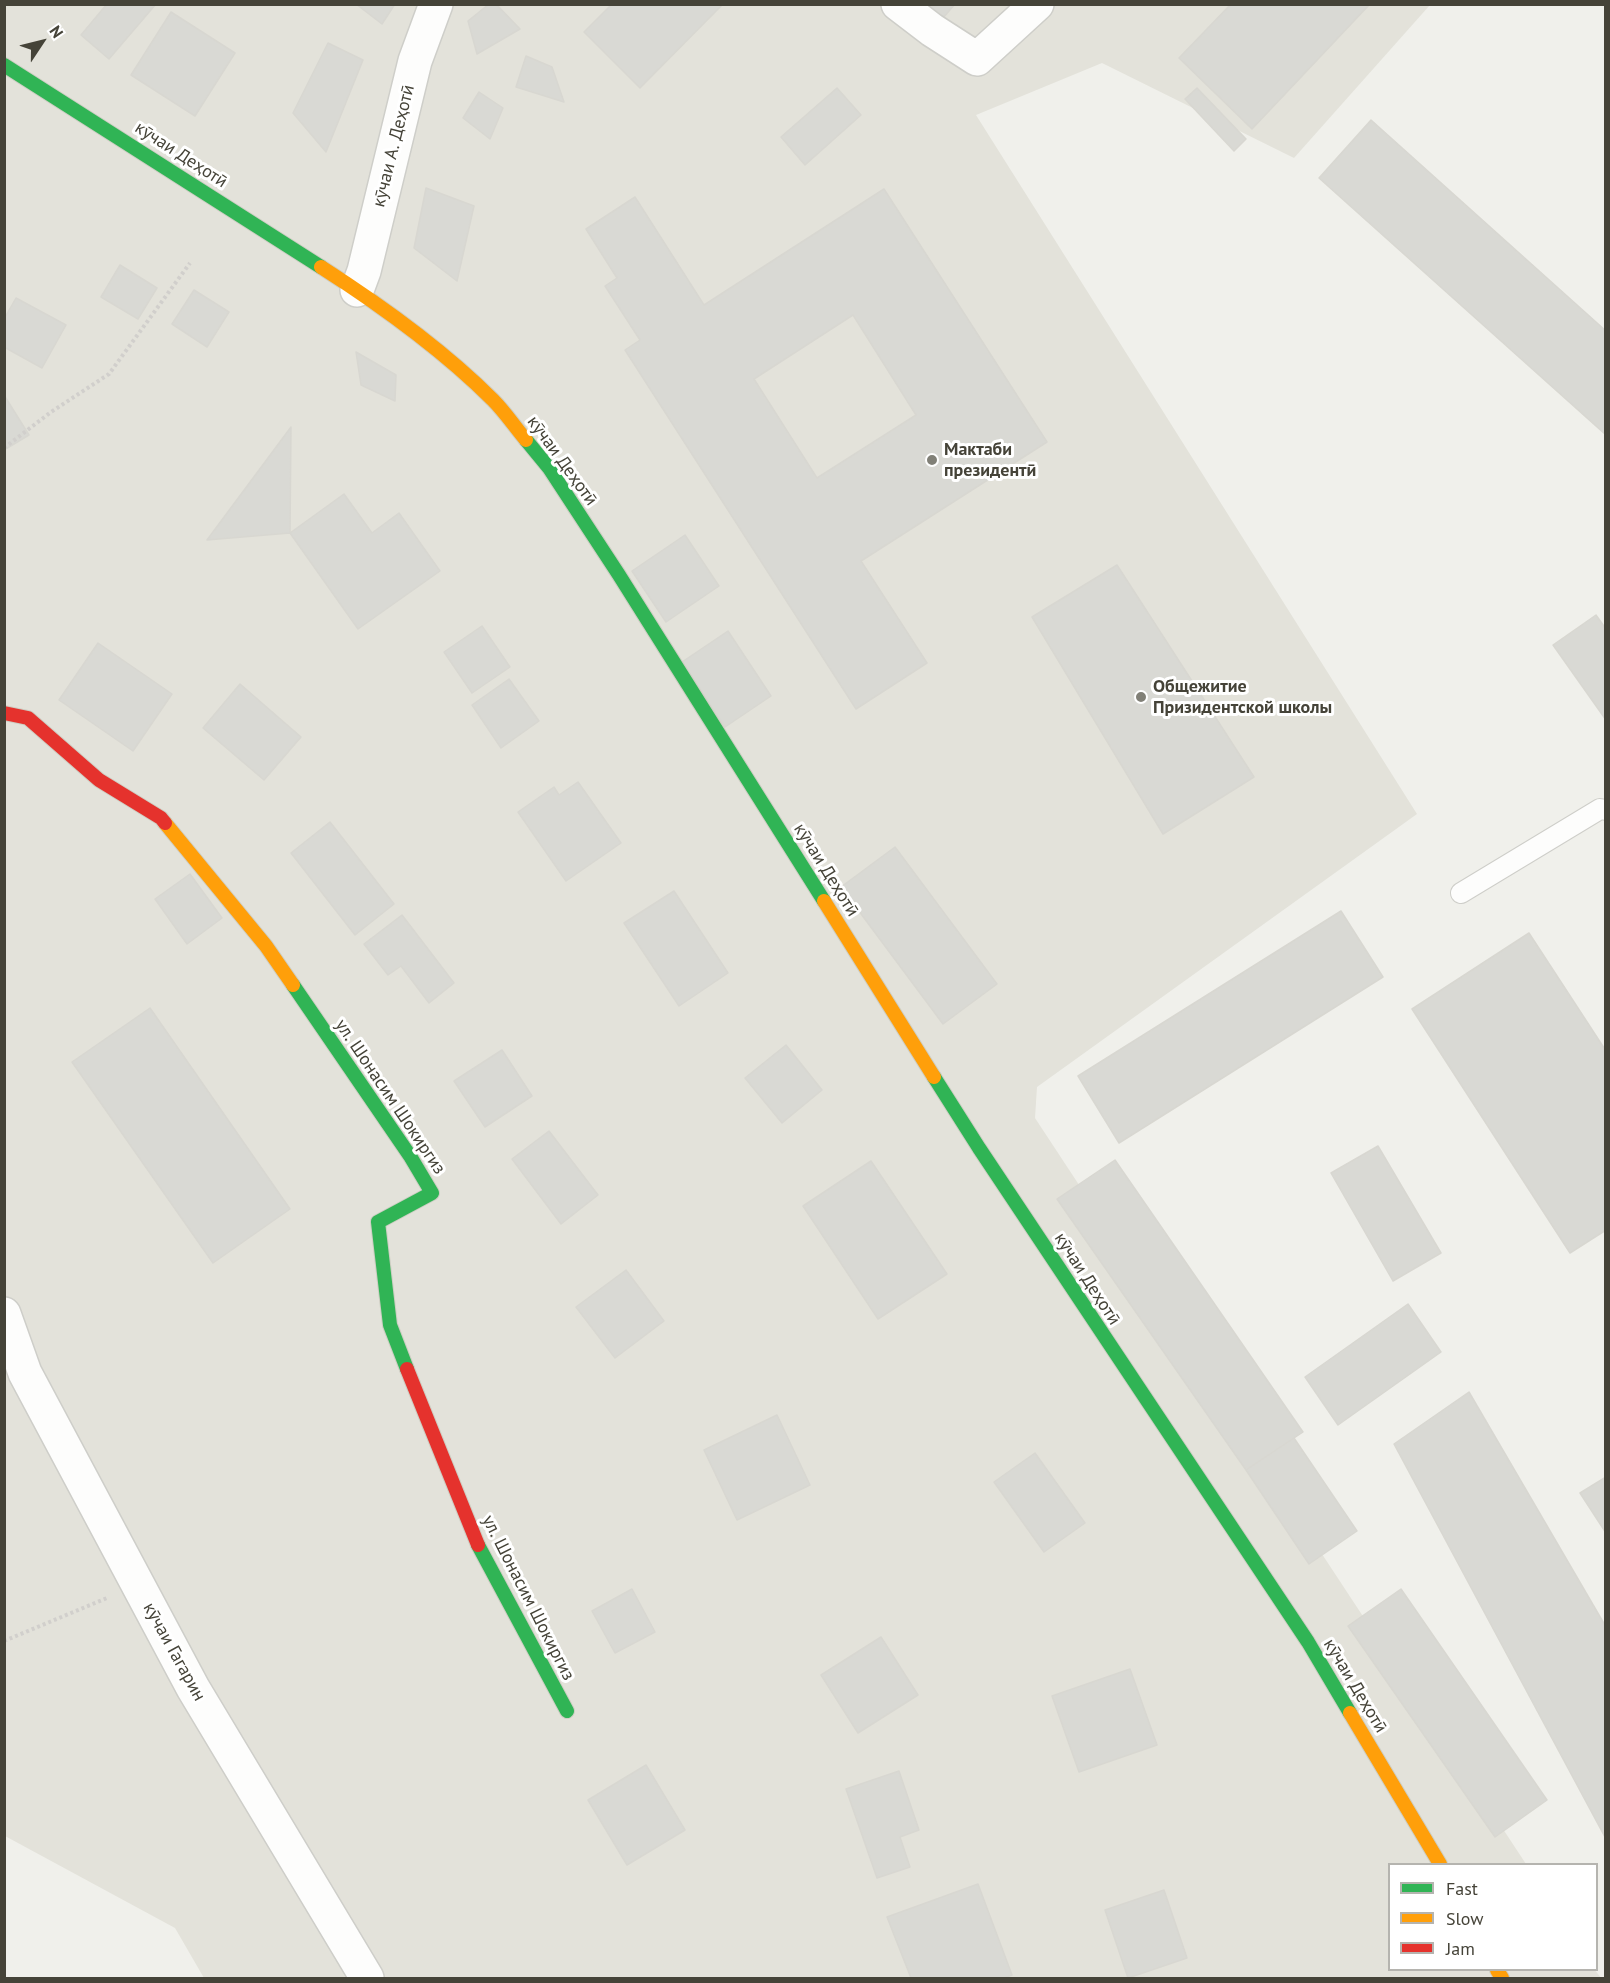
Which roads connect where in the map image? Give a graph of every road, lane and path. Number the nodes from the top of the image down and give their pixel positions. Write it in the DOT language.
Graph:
graph roads {
  1 [pos="436,4"];
  2 [pos="898,4"];
  3 [pos="1037,4"];
  4 [pos="4,65"];
  5 [pos="190,263"];
  6 [pos="357,290"];
  7 [pos="4,448"];
  8 [pos="4,713"];
  9 [pos="1605,810"];
  10 [pos="1461,893"];
  11 [pos="4,1314"];
  12 [pos="138,1585"];
  13 [pos="4,1641"];
  14 [pos="567,1711"];
  15 [pos="1439,1863"];
  16 [pos="367,1978"];
  1 -- 6 [label="street, кӯчаи А. Деҳотӣ"];
  2 -- 3 [label="street"];
  4 -- 6 [label="main road, кӯчаи Деҳотӣ"];
  5 -- 7 [label="path"];
  6 -- 15 [label="main road, кӯчаи Деҳотӣ"];
  8 -- 14 [label="main road, ул. Шонасим Шокиргиз"];
  9 -- 10 [label="lane"];
  11 -- 12 [label="street, кӯчаи Гагарин"];
  12 -- 13 [label="path"];
  12 -- 16 [label="street, кӯчаи Гагарин"];
}
